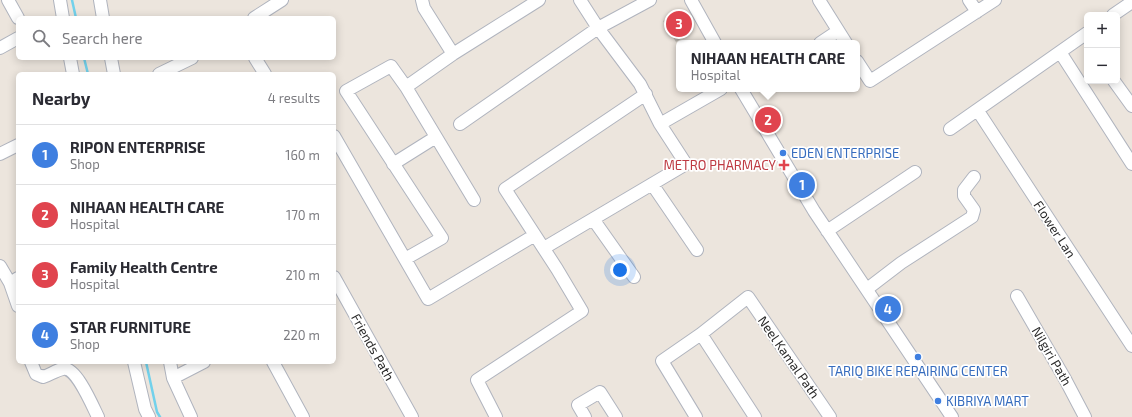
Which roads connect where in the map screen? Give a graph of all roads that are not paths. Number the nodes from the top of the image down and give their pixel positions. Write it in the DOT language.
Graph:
graph roads {
  1 [pos="8,0"];
  2 [pos="60,0"];
  3 [pos="100,0"];
  4 [pos="282,0"];
  5 [pos="422,0"];
  6 [pos="539,0"];
  7 [pos="580,0"];
  8 [pos="650,0"];
  9 [pos="691,0"];
  10 [pos="819,0"];
  11 [pos="969,0"];
  12 [pos="995,0"];
  13 [pos="1132,2"];
  14 [pos="977,12"];
  15 [pos="1117,12"];
  16 [pos="17,16"];
  17 [pos="61,16"];
  18 [pos="103,16"];
  19 [pos="257,16"];
  20 [pos="598,28"];
  21 [pos="838,31"];
  22 [pos="16,39"];
  23 [pos="1084,39"];
  24 [pos="713,40"];
  25 [pos="824,40"];
  26 [pos="844,40"];
  27 [pos="0,48"];
  28 [pos="1060,52"];
  29 [pos="453,54"];
  30 [pos="70,60"];
  31 [pos="111,60"];
  32 [pos="188,60"];
  33 [pos="256,60"];
  34 [pos="860,66"];
  35 [pos="73,72"];
  36 [pos="114,72"];
  37 [pos="163,72"];
  38 [pos="264,72"];
  39 [pos="1116,84"];
  40 [pos="406,87"];
  41 [pos="716,92"];
  42 [pos="744,92"];
  43 [pos="646,94"];
  44 [pos="1132,106"];
  45 [pos="978,111"];
  46 [pos="460,124"];
  47 [pos="660,124"];
  48 [pos="950,130"];
  49 [pos="436,137"];
  50 [pos="336,139"];
  51 [pos="16,146"];
  52 [pos="0,154"];
  53 [pos="393,164"];
  54 [pos="1132,164"];
  55 [pos="915,172"];
  56 [pos="974,177"];
  57 [pos="652,184"];
  58 [pos="474,200"];
  59 [pos="593,219"];
  60 [pos="827,231"];
  61 [pos="535,235"];
  62 [pos="544,248"];
  63 [pos="697,250"];
  64 [pos="405,259"];
  65 [pos="0,266"];
  66 [pos="634,278"];
  67 [pos="14,280"];
  68 [pos="336,281"];
  69 [pos="867,289"];
  70 [pos="16,293"];
  71 [pos="1017,296"];
  72 [pos="701,334"];
  73 [pos="1132,346"];
  74 [pos="33,364"];
  75 [pos="134,364"];
  76 [pos="170,364"];
  77 [pos="200,364"];
  78 [pos="274,364"];
  79 [pos="173,378"];
  80 [pos="98,417"];
  81 [pos="149,417"];
  82 [pos="191,417"];
  83 [pos="303,417"];
  84 [pos="412,417"];
  85 [pos="496,417"];
  86 [pos="584,417"];
  87 [pos="616,417"];
  88 [pos="696,417"];
  89 [pos="755,417"];
  90 [pos="830,417"];
  91 [pos="952,417"];
  92 [pos="1085,417"];
  1 -- 16 [label="street"];
  2 -- 17 [label="street"];
  3 -- 18 [label="street"];
  4 -- 19 [label="street"];
  5 -- 29 [label="street"];
  6 -- 29 [label="street"];
  7 -- 20 [label="street"];
  8 -- 20 [label="street"];
  9 -- 24 [label="street"];
  10 -- 21 [label="street"];
  11 -- 14 [label="street"];
  12 -- 14 [label="street"];
  13 -- 15 [label="street"];
  14 -- 34 [label="street"];
  20 -- 43 [label="street"];
  20 -- 46 [label="street"];
  21 -- 25 [label="street"];
  21 -- 26 [label="street"];
  22 -- 27 [label="street"];
  23 -- 28 [label="street"];
  28 -- 45 [label="street"];
  28 -- 54 [label="street"];
  29 -- 40 [label="street"];
  30 -- 35 [label="street"];
  31 -- 36 [label="street"];
  32 -- 37 [label="street"];
  33 -- 38 [label="street"];
  39 -- 44 [label="street"];
  40 -- 49 [label="street"];
  40 -- 53 [label="street"];
  41 -- 47 [label="street"];
  42 -- 60 [label="street"];
  43 -- 47 [label="street"];
  43 -- 61 [label="street"];
  45 -- 48 [label="street"];
  45 -- 73 [label="street, Flower Lan"];
  47 -- 57 [label="street"];
  49 -- 53 [label="street"];
  49 -- 58 [label="street"];
  50 -- 64 [label="street"];
  51 -- 52 [label="street"];
  53 -- 64 [label="street"];
  55 -- 60 [label="street"];
  56 -- 69 [label="street"];
  57 -- 59 [label="street"];
  57 -- 63 [label="street"];
  59 -- 62 [label="street"];
  59 -- 66 [label="street"];
  60 -- 69 [label="street"];
  61 -- 62 [label="street"];
  61 -- 64 [label="street"];
  62 -- 85 [label="street"];
  65 -- 67 [label="street"];
  67 -- 70 [label="street"];
  68 -- 84 [label="street, Friends Path"];
  69 -- 91 [label="street"];
  71 -- 92 [label="street, Nilgiri Path"];
  72 -- 88 [label="street"];
  72 -- 89 [label="street"];
  72 -- 90 [label="street, Neel Kamal Path"];
  74 -- 80 [label="street"];
  75 -- 81 [label="street"];
  76 -- 79 [label="street"];
  77 -- 79 [label="street"];
  78 -- 83 [label="street"];
  79 -- 82 [label="street"];
  86 -- 87 [label="street"];
}
